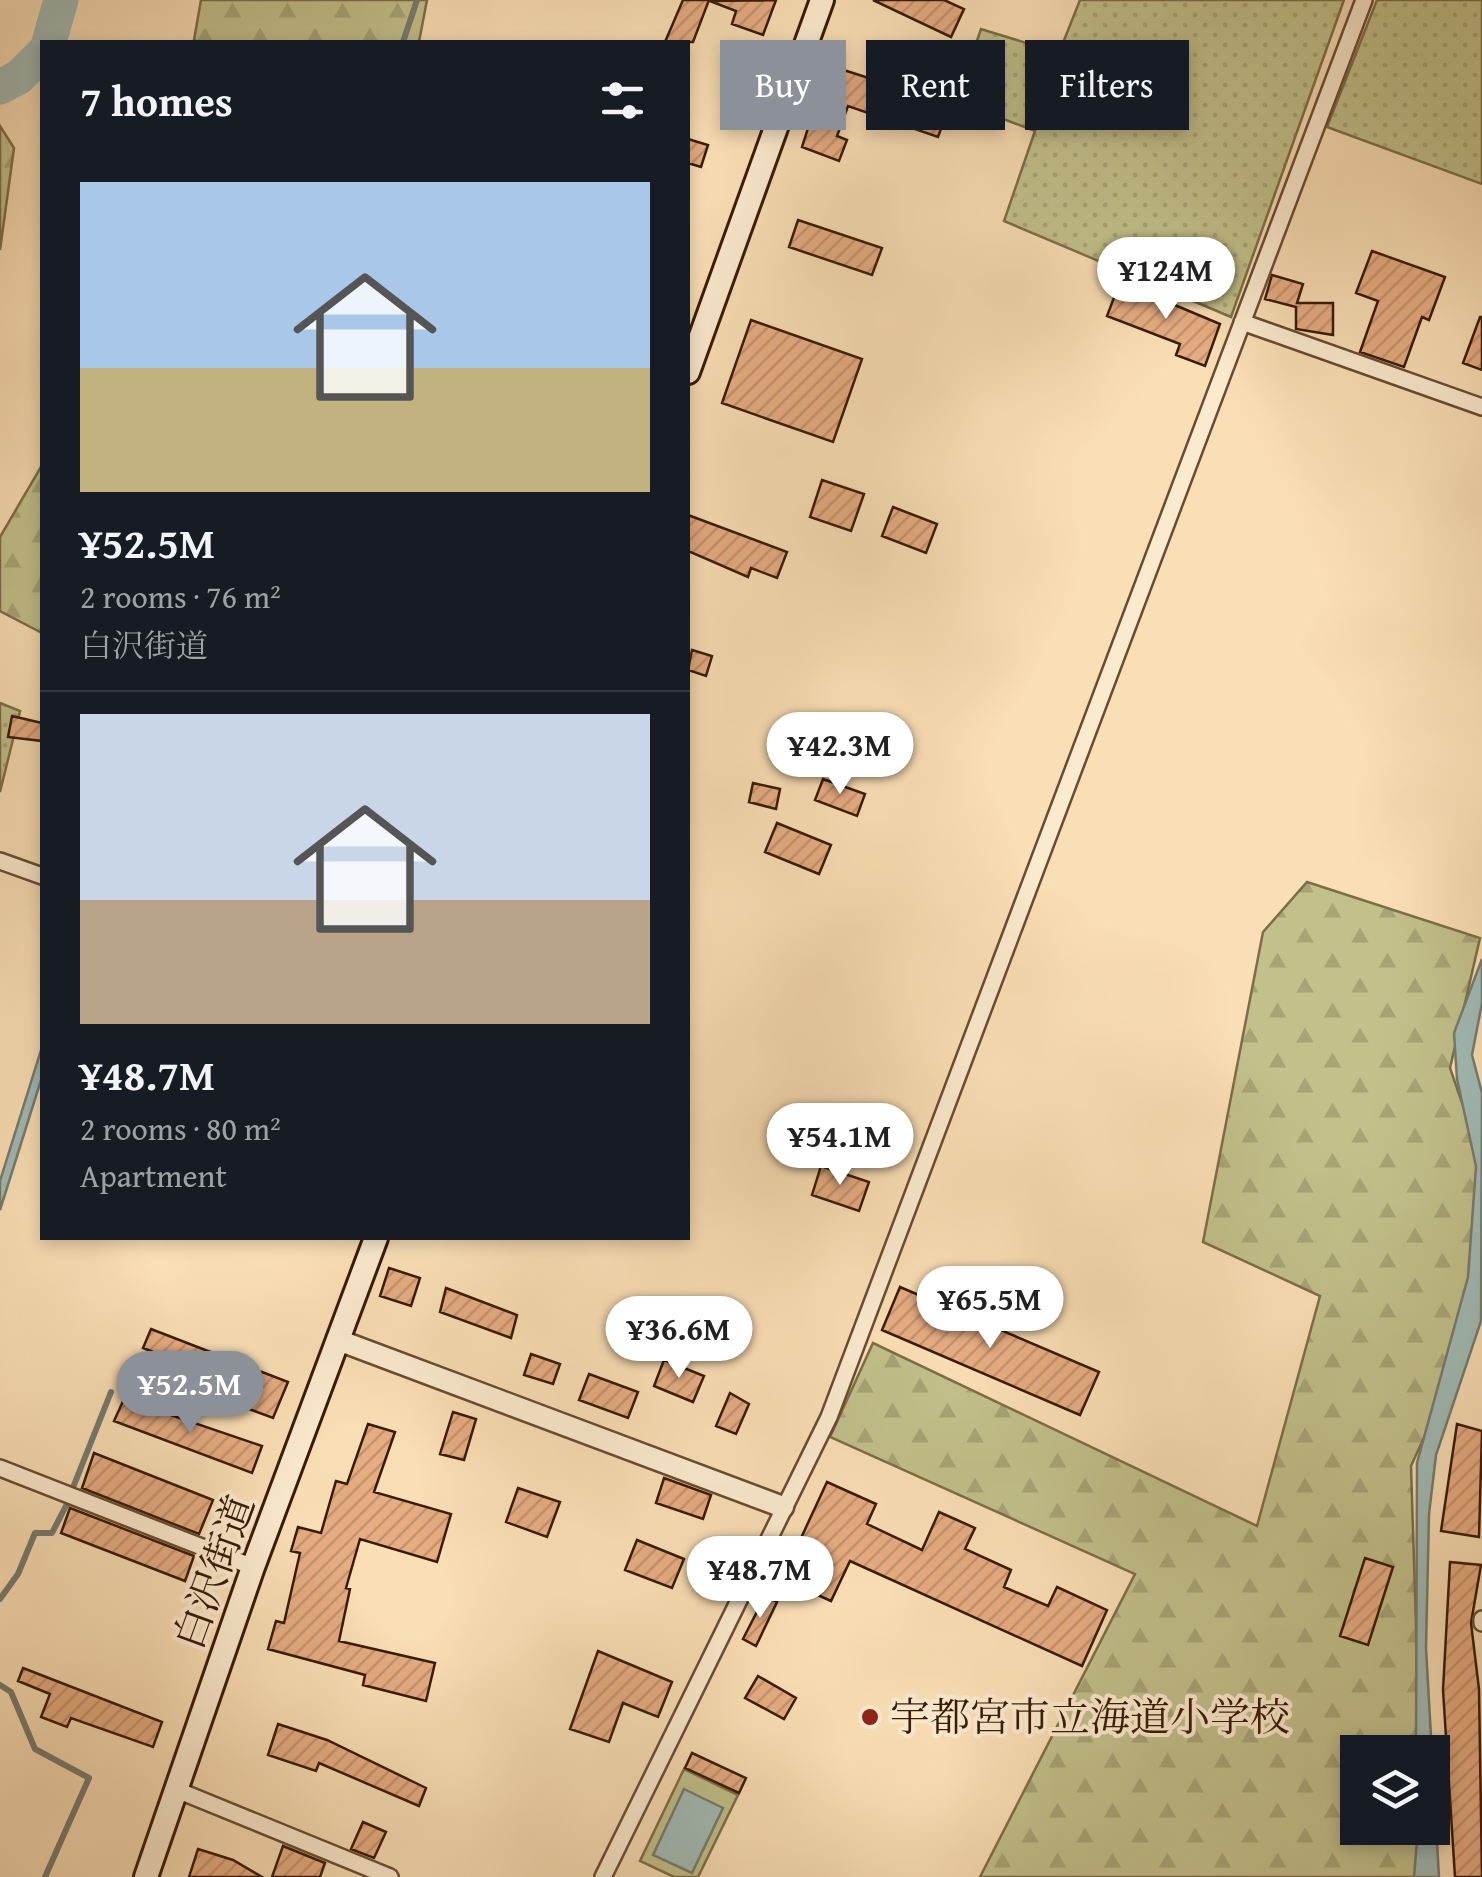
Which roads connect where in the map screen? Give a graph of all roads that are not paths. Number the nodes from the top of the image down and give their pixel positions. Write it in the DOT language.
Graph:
graph roads {
  1 [pos="822,0"];
  2 [pos="1364,0"];
  3 [pos="1242,322"];
  4 [pos="690,366"];
  5 [pos="1482,407"];
  6 [pos="0,861"];
  7 [pos="40,875"];
  8 [pos="375,1240"];
  9 [pos="338,1340"];
  10 [pos="0,1468"];
  11 [pos="783,1506"];
  12 [pos="253,1567"];
  13 [pos="177,1790"];
  14 [pos="146,1877"];
  15 [pos="390,1877"];
  16 [pos="603,1877"];
  1 -- 4 [label="main road"];
  2 -- 3 [label="street"];
  3 -- 5 [label="street"];
  3 -- 11 [label="street"];
  6 -- 7 [label="street"];
  8 -- 9 [label="main road, 白沢街道"];
  9 -- 11 [label="street"];
  9 -- 12 [label="main road, 白沢街道"];
  10 -- 12 [label="street"];
  11 -- 16 [label="street"];
  12 -- 13 [label="main road, 白沢街道"];
  13 -- 14 [label="main road, 白沢街道"];
  13 -- 15 [label="street"];
}
